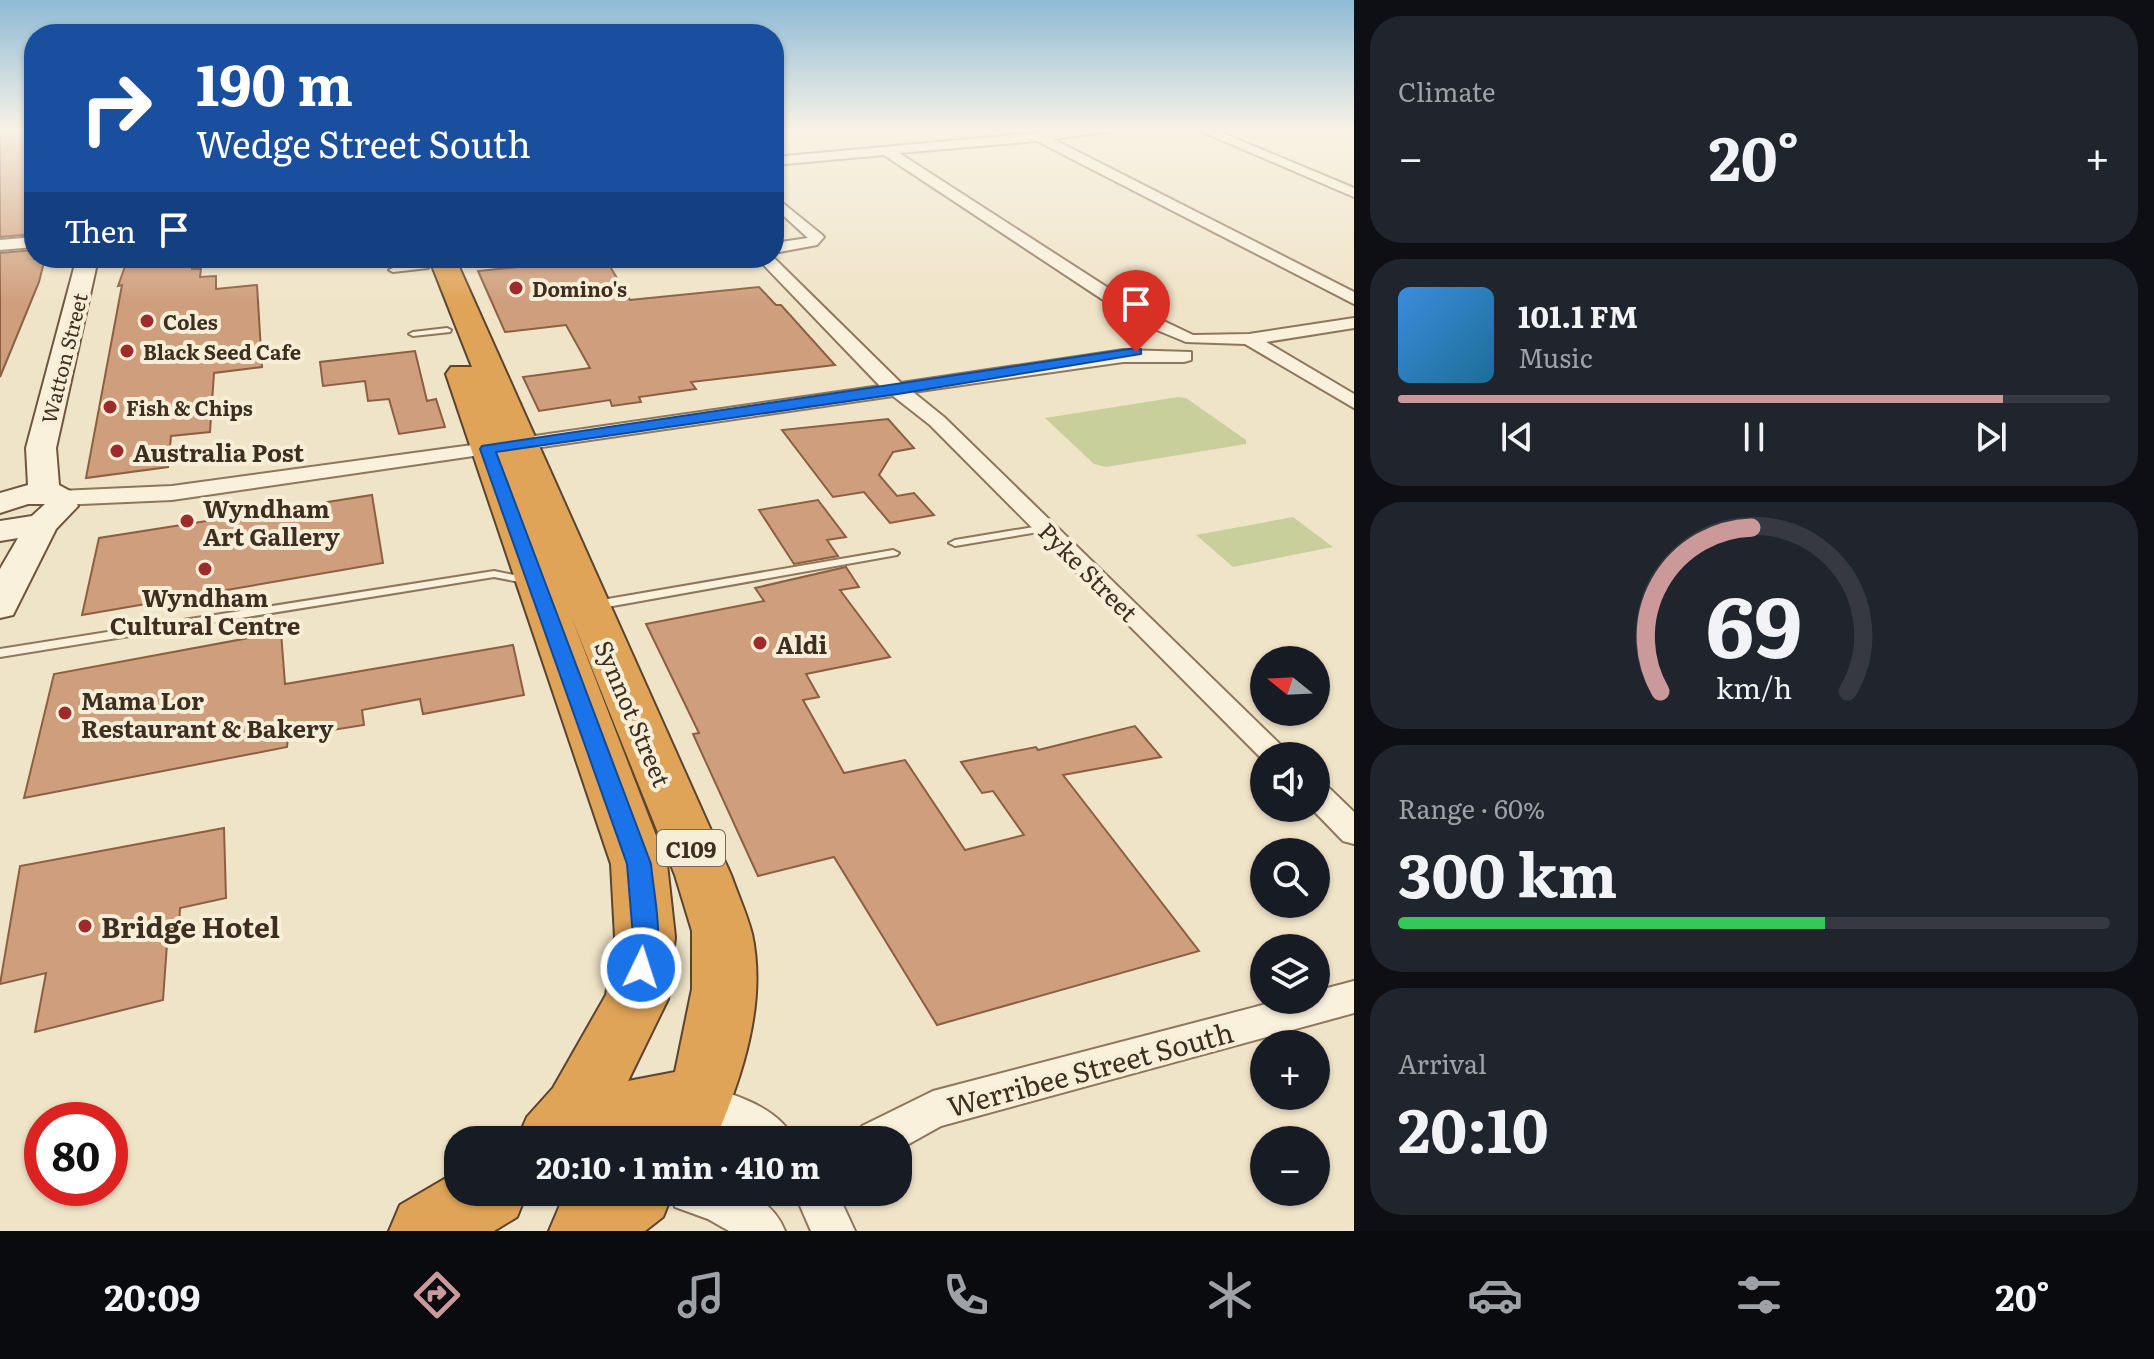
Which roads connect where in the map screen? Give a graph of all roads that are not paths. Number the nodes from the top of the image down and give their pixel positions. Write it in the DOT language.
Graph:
graph roads {
  1 [pos="941,186"];
  2 [pos="1136,186"];
  3 [pos="784,209"];
  4 [pos="24,233"];
  5 [pos="0,235"];
  6 [pos="24,243"];
  7 [pos="0,245"];
  8 [pos="784,246"];
  9 [pos="85,268"];
  10 [pos="402,268"];
  11 [pos="436,268"];
  12 [pos="775,268"];
  13 [pos="393,270"];
  14 [pos="1354,299"];
  15 [pos="1141,317"];
  16 [pos="1354,323"];
  17 [pos="458,328"];
  18 [pos="413,334"];
  19 [pos="1249,339"];
  20 [pos="1163,342"];
  21 [pos="1189,344"];
  22 [pos="1123,356"];
  23 [pos="898,390"];
  24 [pos="1354,402"];
  25 [pos="504,446"];
  26 [pos="41,448"];
  27 [pos="50,510"];
  28 [pos="0,517"];
  29 [pos="1046,528"];
  30 [pos="955,543"];
  31 [pos="893,553"];
  32 [pos="3,598"];
  33 [pos="559,603"];
  34 [pos="0,653"];
  35 [pos="1263,742"];
  36 [pos="1330,808"];
  37 [pos="1354,832"];
  38 [pos="1354,997"];
  39 [pos="688,1121"];
  40 [pos="564,1126"];
  41 [pos="589,1126"];
  42 [pos="752,1126"];
  43 [pos="903,1126"];
  44 [pos="468,1206"];
  45 [pos="619,1206"];
  46 [pos="730,1206"];
  47 [pos="821,1206"];
  48 [pos="426,1231"];
  49 [pos="586,1231"];
  50 [pos="763,1231"];
  51 [pos="833,1231"];
  1 -- 15 [label="street"];
  2 -- 14 [label="street"];
  3 -- 8 [label="street"];
  4 -- 5 [label="street"];
  6 -- 7 [label="street"];
  9 -- 26 [label="street, Watton Street"];
  10 -- 13 [label="lane"];
  11 -- 17 [label="highway, Synnot Street / C109"];
  12 -- 23 [label="street, Pyke Street"];
  15 -- 20 [label="street"];
  15 -- 21 [label="street"];
  16 -- 19 [label="street"];
  17 -- 18 [label="lane"];
  17 -- 25 [label="highway, Synnot Street / C109"];
  19 -- 21 [label="street"];
  19 -- 21 [label="street"];
  19 -- 24 [label="street"];
  20 -- 21 [label="street"];
  20 -- 22 [label="street"];
  21 -- 22 [label="street"];
  22 -- 23 [label="street"];
  23 -- 25 [label="street"];
  23 -- 29 [label="street, Pyke Street"];
  25 -- 27 [label="street"];
  25 -- 33 [label="highway, Synnot Street / C109"];
  26 -- 27 [label="street, Watton Street"];
  26 -- 28 [label="street, Watton Street"];
  27 -- 28 [label="street"];
  27 -- 32 [label="street"];
  28 -- 32 [label="street"];
  29 -- 30 [label="lane"];
  29 -- 35 [label="street, Pyke Street"];
  31 -- 33 [label="lane"];
  33 -- 34 [label="lane"];
  33 -- 39 [label="highway, Synnot Street / C109"];
  33 -- 40 [label="highway, Synnot Street / C109"];
  36 -- 37 [label="street"];
  38 -- 43 [label="street, Werribee Street South"];
  39 -- 41 [label="highway"];
  39 -- 42 [label="street"];
  44 -- 48 [label="highway"];
  45 -- 49 [label="highway"];
  46 -- 50 [label="street"];
  47 -- 51 [label="street"];
}
